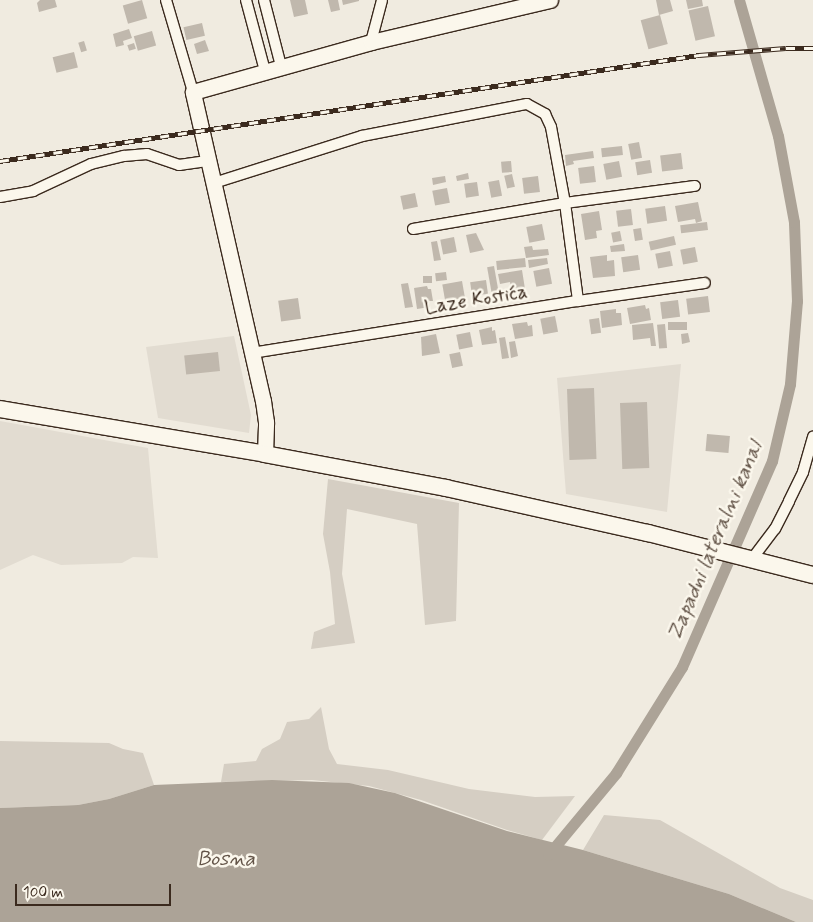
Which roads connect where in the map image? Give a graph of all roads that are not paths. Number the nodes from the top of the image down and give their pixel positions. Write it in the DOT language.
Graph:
graph roads {
  1 [pos="166,0"];
  2 [pos="246,0"];
  3 [pos="264,0"];
  4 [pos="382,0"];
  5 [pos="550,0"];
  6 [pos="371,42"];
  7 [pos="281,66"];
  8 [pos="265,71"];
  9 [pos="193,92"];
  10 [pos="209,161"];
  11 [pos="214,183"];
  12 [pos="695,186"];
  13 [pos="0,197"];
  14 [pos="565,202"];
  15 [pos="413,229"];
  16 [pos="705,283"];
  17 [pos="578,301"];
  18 [pos="252,353"];
  19 [pos="0,409"];
  20 [pos="813,436"];
  21 [pos="265,454"];
  22 [pos="748,558"];
  23 [pos="813,575"];
  1 -- 9 [label="street"];
  2 -- 8 [label="street"];
  3 -- 7 [label="street"];
  4 -- 6 [label="street"];
  5 -- 6 [label="street"];
  6 -- 7 [label="street"];
  7 -- 8 [label="street"];
  8 -- 9 [label="street"];
  9 -- 10 [label="street"];
  10 -- 11 [label="street"];
  10 -- 13 [label="street"];
  11 -- 14 [label="street"];
  11 -- 18 [label="street"];
  12 -- 14 [label="street"];
  14 -- 15 [label="street"];
  14 -- 17 [label="street"];
  16 -- 17 [label="street, Laze Kostića"];
  17 -- 18 [label="street, Laze Kostića"];
  18 -- 21 [label="street"];
  19 -- 21 [label="main road"];
  20 -- 22 [label="street"];
  21 -- 22 [label="main road"];
  22 -- 23 [label="main road"];
}
